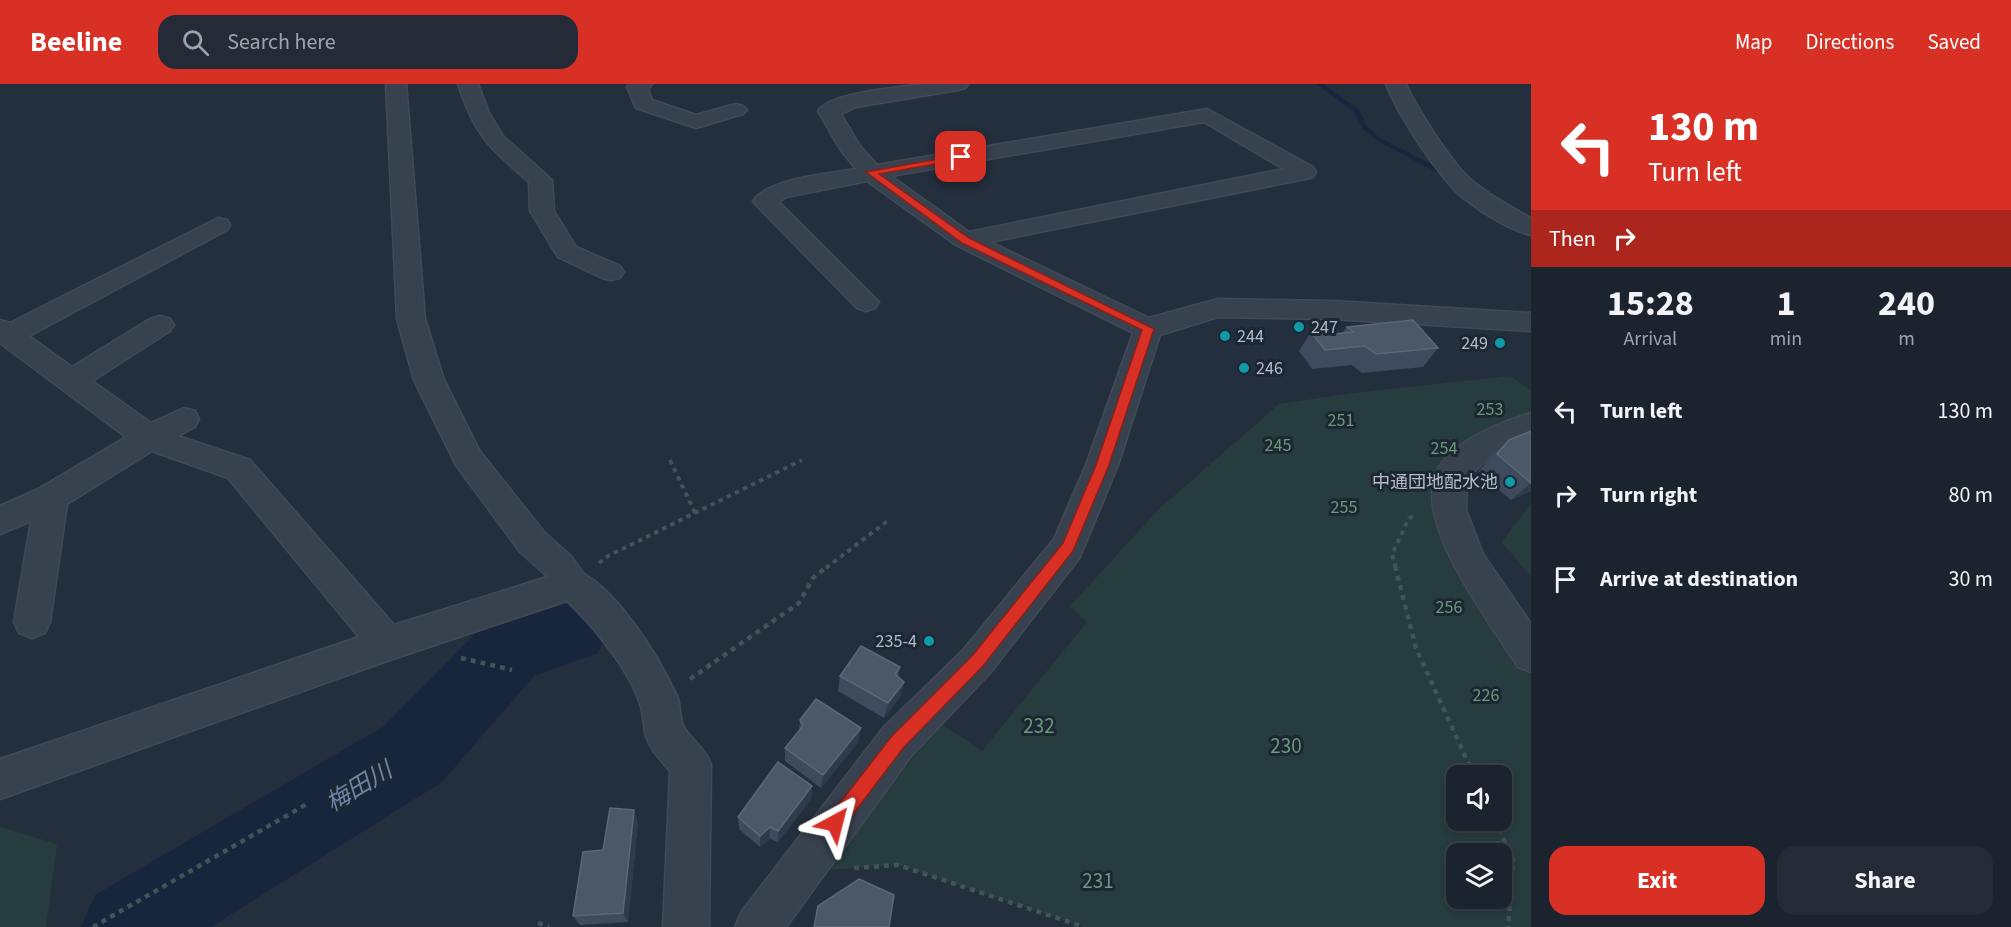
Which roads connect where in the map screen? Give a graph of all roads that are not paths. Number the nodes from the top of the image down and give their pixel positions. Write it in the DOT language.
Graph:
graph roads {
  1 [pos="396,84"];
  2 [pos="468,84"];
  3 [pos="642,84"];
  4 [pos="958,84"];
  5 [pos="1396,84"];
  6 [pos="736,110"];
  7 [pos="871,172"];
  8 [pos="218,225"];
  9 [pos="1531,228"];
  10 [pos="965,240"];
  11 [pos="611,272"];
  12 [pos="866,302"];
  13 [pos="1531,322"];
  14 [pos="160,325"];
  15 [pos="1148,329"];
  16 [pos="4,332"];
  17 [pos="70,381"];
  18 [pos="184,419"];
  19 [pos="1531,424"];
  20 [pos="149,438"];
  21 [pos="52,497"];
  22 [pos="0,521"];
  23 [pos="573,584"];
  24 [pos="32,622"];
  25 [pos="387,645"];
  26 [pos="1531,654"];
  27 [pos="0,779"];
  28 [pos="761,914"];
  29 [pos="686,927"];
  1 -- 23 [label="street"];
  2 -- 11 [label="street"];
  3 -- 6 [label="street"];
  4 -- 7 [label="street"];
  5 -- 9 [label="street"];
  7 -- 10 [label="street"];
  7 -- 10 [label="street"];
  7 -- 12 [label="street"];
  8 -- 16 [label="street"];
  10 -- 15 [label="street"];
  13 -- 15 [label="street"];
  14 -- 17 [label="street"];
  15 -- 28 [label="street"];
  16 -- 17 [label="street"];
  17 -- 20 [label="street"];
  18 -- 20 [label="street"];
  19 -- 26 [label="street"];
  20 -- 21 [label="street"];
  20 -- 25 [label="street"];
  21 -- 22 [label="street"];
  21 -- 24 [label="street"];
  23 -- 25 [label="street"];
  23 -- 29 [label="street"];
  25 -- 27 [label="street"];
}
